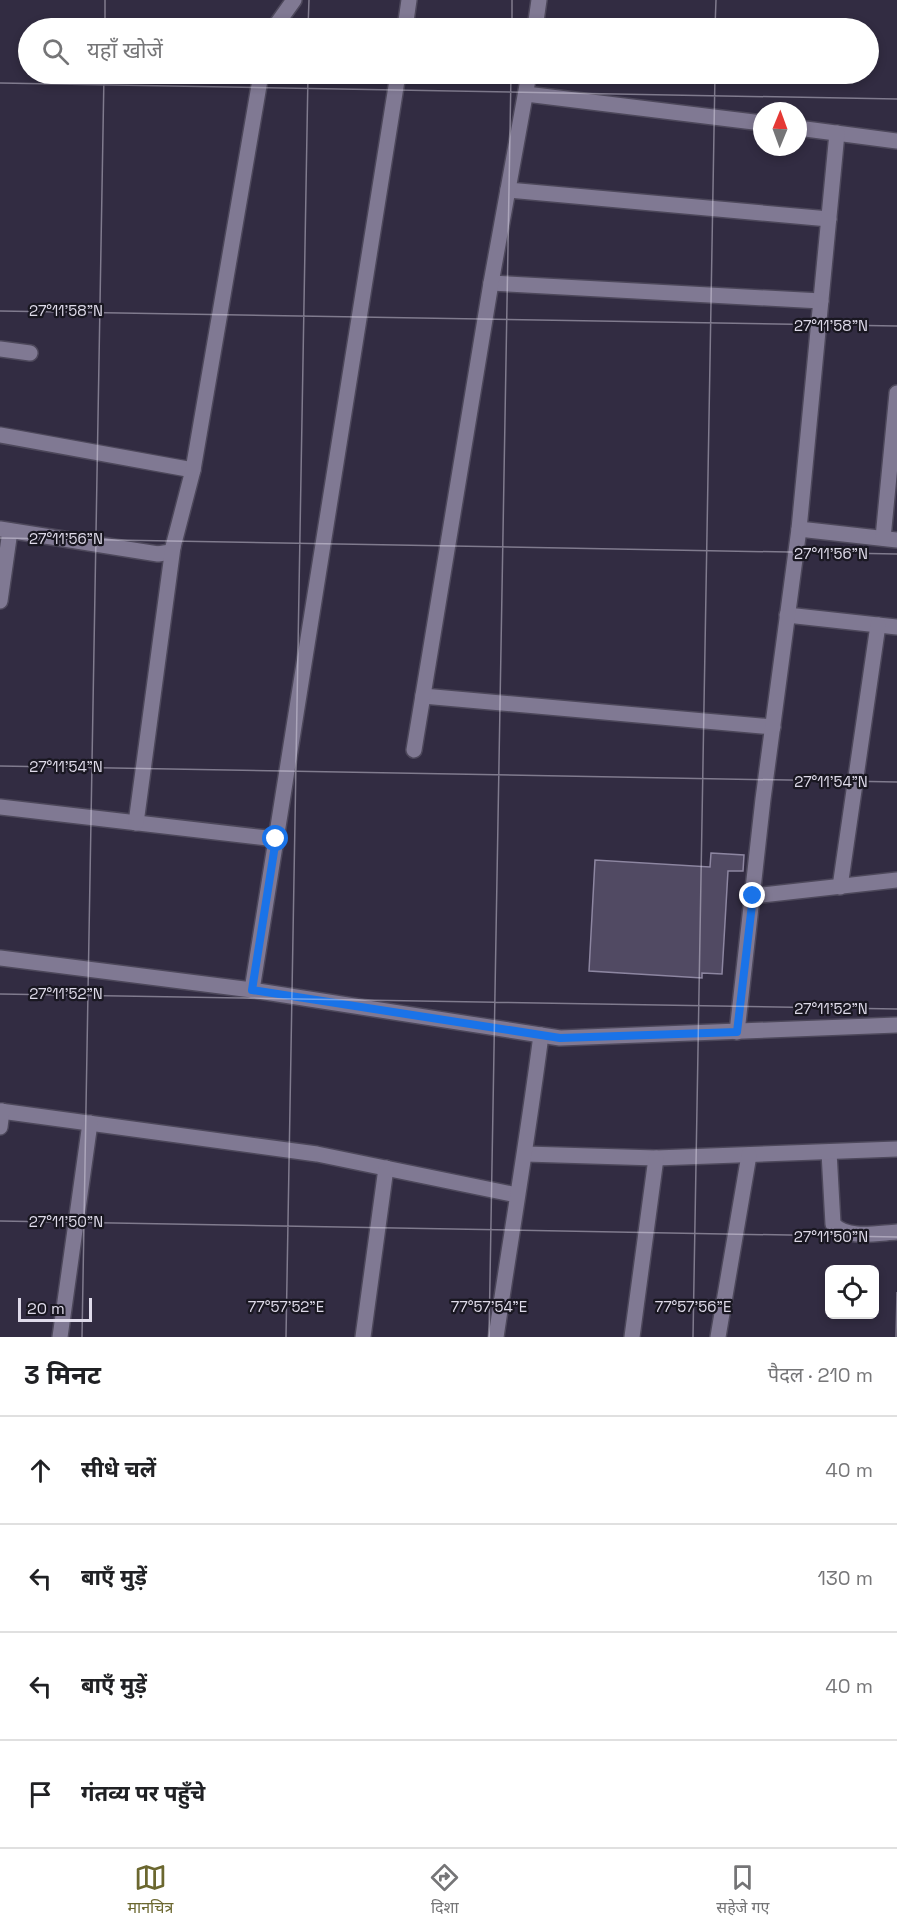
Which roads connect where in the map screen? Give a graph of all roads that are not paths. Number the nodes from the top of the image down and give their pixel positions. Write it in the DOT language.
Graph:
graph roads {
  1 [pos="294,0"];
  2 [pos="410,0"];
  3 [pos="539,0"];
  4 [pos="281,18"];
  5 [pos="407,18"];
  6 [pos="536,18"];
  7 [pos="259,84"];
  8 [pos="396,84"];
  9 [pos="527,84"];
  10 [pos="526,93"];
  11 [pos="753,122"];
  12 [pos="807,129"];
  13 [pos="837,133"];
  14 [pos="897,141"];
  15 [pos="508,190"];
  16 [pos="829,219"];
  17 [pos="491,283"];
  18 [pos="821,301"];
  19 [pos="0,349"];
  20 [pos="30,353"];
  21 [pos="897,393"];
  22 [pos="0,435"];
  23 [pos="894,452"];
  24 [pos="193,470"];
  25 [pos="799,529"];
  26 [pos="5,530"];
  27 [pos="890,539"];
  28 [pos="173,547"];
  29 [pos="0,601"];
  30 [pos="788,615"];
  31 [pos="878,625"];
  32 [pos="897,627"];
  33 [pos="423,696"];
  34 [pos="773,727"];
  35 [pos="414,750"];
  36 [pos="0,807"];
  37 [pos="136,823"];
  38 [pos="276,839"];
  39 [pos="897,880"];
  40 [pos="840,887"];
  41 [pos="753,896"];
  42 [pos="0,958"];
  43 [pos="252,990"];
  44 [pos="897,1026"];
  45 [pos="737,1032"];
  46 [pos="541,1035"];
  47 [pos="1,1111"];
  48 [pos="90,1123"];
  49 [pos="0,1127"];
  50 [pos="897,1149"];
  51 [pos="829,1152"];
  52 [pos="526,1154"];
  53 [pos="749,1155"];
  54 [pos="656,1158"];
  55 [pos="386,1168"];
  56 [pos="517,1195"];
  57 [pos="897,1232"];
  58 [pos="60,1337"];
  59 [pos="363,1337"];
  60 [pos="496,1337"];
  61 [pos="632,1337"];
  62 [pos="718,1337"];
  1 -- 4 [label="street"];
  2 -- 5 [label="street"];
  3 -- 6 [label="street"];
  7 -- 24 [label="street"];
  8 -- 38 [label="street"];
  9 -- 10 [label="street"];
  10 -- 11 [label="street"];
  10 -- 15 [label="street"];
  12 -- 13 [label="street"];
  13 -- 14 [label="street"];
  13 -- 16 [label="street"];
  15 -- 16 [label="street"];
  15 -- 17 [label="street"];
  16 -- 18 [label="street"];
  17 -- 18 [label="street"];
  17 -- 33 [label="street"];
  18 -- 25 [label="street"];
  19 -- 20 [label="street"];
  21 -- 23 [label="street"];
  22 -- 24 [label="street"];
  23 -- 27 [label="street"];
  24 -- 28 [label="street"];
  25 -- 27 [label="street"];
  25 -- 30 [label="street"];
  26 -- 28 [label="street"];
  26 -- 29 [label="street"];
  28 -- 37 [label="street"];
  30 -- 31 [label="street"];
  30 -- 34 [label="street"];
  31 -- 32 [label="street"];
  31 -- 40 [label="street"];
  33 -- 34 [label="street"];
  33 -- 35 [label="street"];
  34 -- 41 [label="street"];
  36 -- 37 [label="street"];
  37 -- 38 [label="street"];
  38 -- 43 [label="street"];
  39 -- 40 [label="street"];
  40 -- 41 [label="street"];
  41 -- 45 [label="street"];
  42 -- 43 [label="street"];
  43 -- 46 [label="street"];
  44 -- 45 [label="street"];
  45 -- 46 [label="street"];
  46 -- 52 [label="street"];
  47 -- 48 [label="street"];
  47 -- 49 [label="street"];
  48 -- 55 [label="street"];
  48 -- 58 [label="street"];
  50 -- 51 [label="street"];
  51 -- 53 [label="street"];
  51 -- 57 [label="street"];
  52 -- 54 [label="street"];
  52 -- 56 [label="street"];
  53 -- 54 [label="street"];
  53 -- 62 [label="street"];
  54 -- 61 [label="street"];
  55 -- 56 [label="street"];
  55 -- 59 [label="street"];
  56 -- 60 [label="street"];
}
